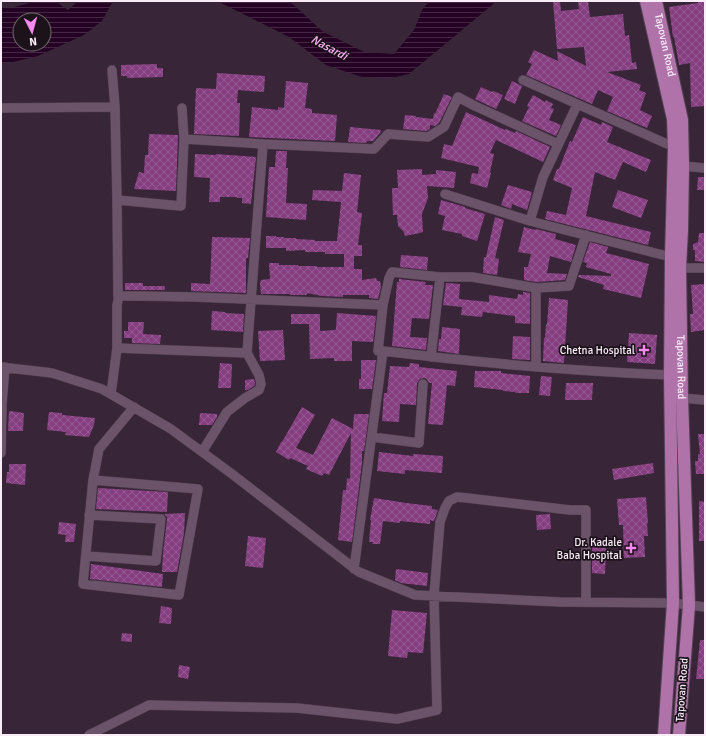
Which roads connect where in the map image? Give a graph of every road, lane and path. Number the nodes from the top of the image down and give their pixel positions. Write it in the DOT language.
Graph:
graph roads {
  1 [pos="646,1"];
  2 [pos="656,1"];
  3 [pos="112,70"];
  4 [pos="523,80"];
  5 [pos="577,105"];
  6 [pos="115,107"];
  7 [pos="1,108"];
  8 [pos="182,108"];
  9 [pos="184,139"];
  10 [pos="263,144"];
  11 [pos="558,144"];
  12 [pos="674,147"];
  13 [pos="683,166"];
  14 [pos="705,168"];
  15 [pos="445,194"];
  16 [pos="117,200"];
  17 [pos="530,221"];
  18 [pos="586,235"];
  19 [pos="674,264"];
  20 [pos="705,268"];
  21 [pos="440,277"];
  22 [pos="536,288"];
  23 [pos="118,297"];
  24 [pos="252,299"];
  25 [pos="383,305"];
  26 [pos="117,348"];
  27 [pos="383,351"];
  28 [pos="247,353"];
  29 [pos="431,357"];
  30 [pos="3,367"];
  31 [pos="536,367"];
  32 [pos="670,375"];
  33 [pos="423,384"];
  34 [pos="111,394"];
  35 [pos="682,398"];
  36 [pos="705,400"];
  37 [pos="134,407"];
  38 [pos="372,437"];
  39 [pos="202,452"];
  40 [pos="1,453"];
  41 [pos="93,480"];
  42 [pos="89,515"];
  43 [pos="86,556"];
  44 [pos="354,569"];
  45 [pos="434,596"];
  46 [pos="586,602"];
  47 [pos="673,604"];
  48 [pos="689,605"];
  49 [pos="705,607"];
  50 [pos="89,735"];
  51 [pos="664,735"];
  52 [pos="679,735"];
  1 -- 12 [label="main road"];
  2 -- 13 [label="main road, Tapovan Road"];
  3 -- 6 [label="street"];
  4 -- 5 [label="street"];
  5 -- 11 [label="street"];
  5 -- 12 [label="street"];
  6 -- 7 [label="street"];
  6 -- 16 [label="street"];
  8 -- 9 [label="street"];
  9 -- 10 [label="street"];
  9 -- 16 [label="street"];
  10 -- 11 [label="street"];
  10 -- 24 [label="street"];
  11 -- 17 [label="street"];
  12 -- 19 [label="main road"];
  13 -- 14 [label="street"];
  13 -- 19 [label="main road, Tapovan Road"];
  15 -- 17 [label="street"];
  16 -- 23 [label="street"];
  17 -- 18 [label="street"];
  18 -- 19 [label="street"];
  18 -- 22 [label="street"];
  19 -- 20 [label="street"];
  19 -- 32 [label="main road"];
  19 -- 35 [label="main road, Tapovan Road"];
  21 -- 22 [label="street"];
  21 -- 25 [label="street"];
  21 -- 29 [label="street"];
  22 -- 31 [label="street"];
  23 -- 24 [label="street"];
  23 -- 26 [label="street"];
  24 -- 25 [label="street"];
  24 -- 28 [label="street"];
  25 -- 27 [label="street"];
  26 -- 28 [label="street"];
  26 -- 34 [label="street"];
  27 -- 29 [label="street"];
  27 -- 38 [label="street"];
  28 -- 39 [label="street"];
  29 -- 31 [label="street"];
  30 -- 34 [label="street"];
  30 -- 40 [label="street"];
  31 -- 32 [label="street"];
  32 -- 47 [label="main road"];
  33 -- 38 [label="street"];
  34 -- 37 [label="street"];
  35 -- 36 [label="street"];
  35 -- 48 [label="main road, Tapovan Road"];
  37 -- 39 [label="street"];
  37 -- 41 [label="street"];
  38 -- 44 [label="street"];
  39 -- 44 [label="street"];
  41 -- 42 [label="street"];
  41 -- 43 [label="street"];
  42 -- 43 [label="street"];
  42 -- 43 [label="street"];
  44 -- 45 [label="street"];
  45 -- 46 [label="street"];
  45 -- 46 [label="street"];
  45 -- 50 [label="street"];
  46 -- 47 [label="street"];
  47 -- 48 [label="street"];
  47 -- 51 [label="main road"];
  48 -- 49 [label="street"];
  48 -- 52 [label="main road, Tapovan Road"];
}
